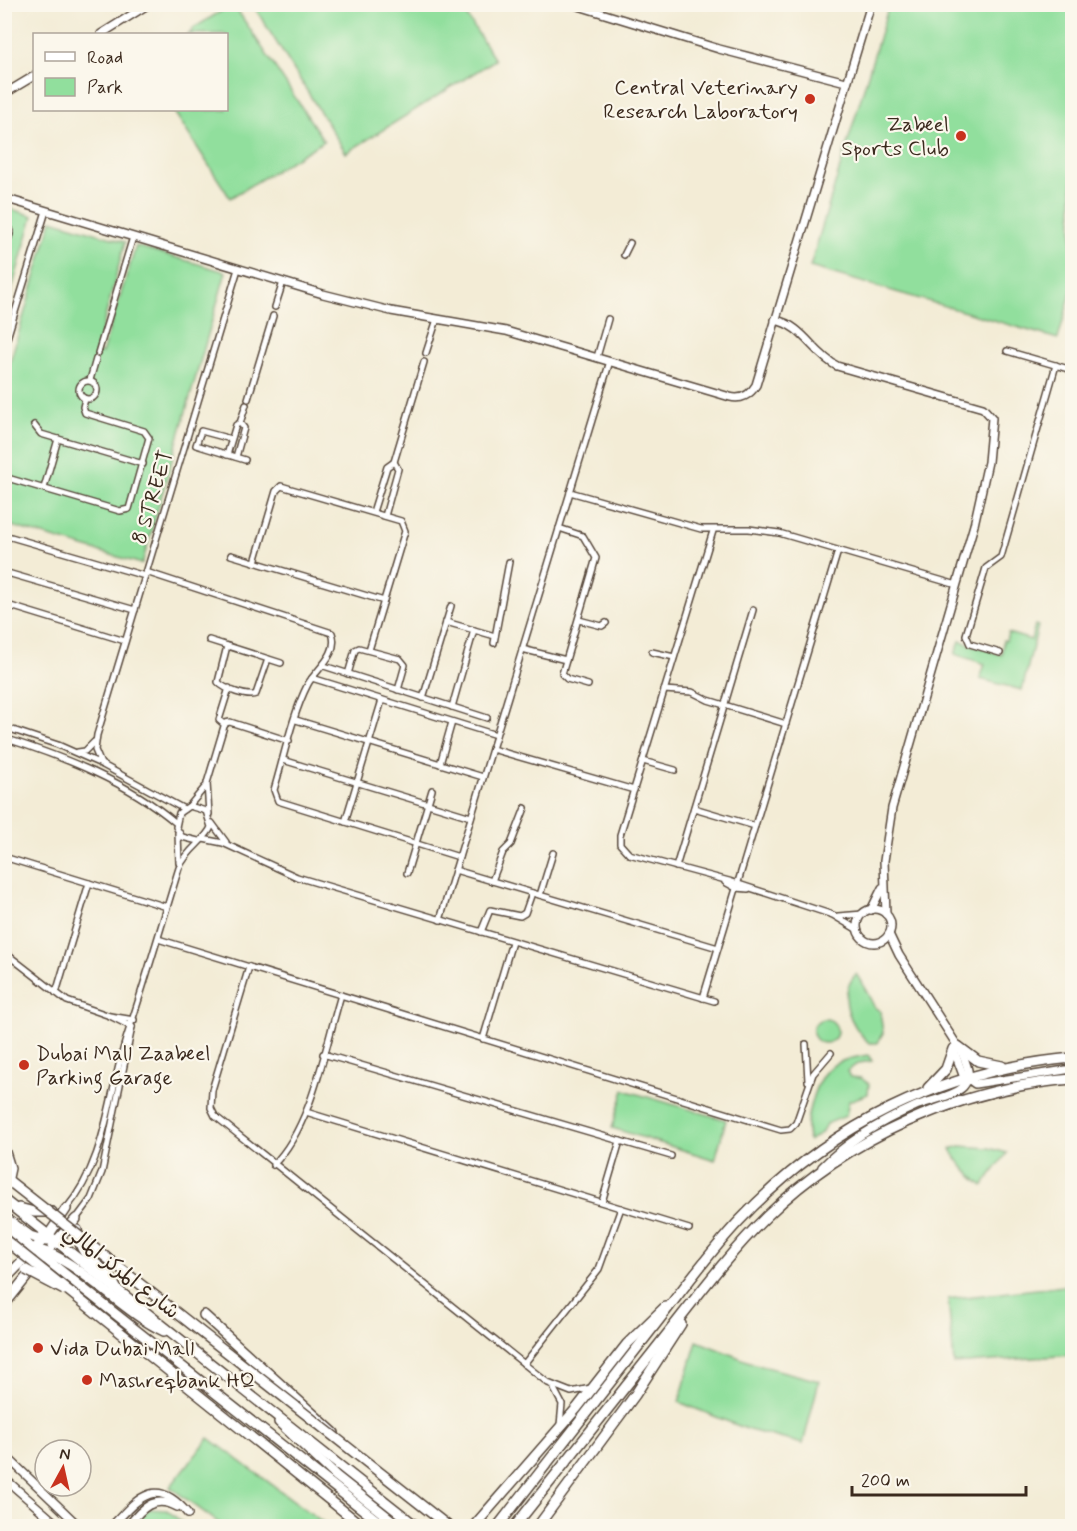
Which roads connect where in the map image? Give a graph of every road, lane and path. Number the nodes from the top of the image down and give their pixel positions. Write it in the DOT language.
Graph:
graph roads {
  1 [pos="572,4"];
  2 [pos="871,4"];
  3 [pos="145,5"];
  4 [pos="102,33"];
  5 [pos="33,76"];
  6 [pos="846,82"];
  7 [pos="4,94"];
  8 [pos="4,198"];
  9 [pos="46,211"];
  10 [pos="4,224"];
  11 [pos="133,237"];
  12 [pos="630,243"];
  13 [pos="4,252"];
  14 [pos="624,255"];
  15 [pos="238,269"];
  16 [pos="283,282"];
  17 [pos="275,307"];
  18 [pos="273,316"];
  19 [pos="437,319"];
  20 [pos="608,319"];
  21 [pos="775,321"];
  22 [pos="4,348"];
  23 [pos="1007,351"];
  24 [pos="426,353"];
  25 [pos="597,357"];
  26 [pos="610,361"];
  27 [pos="424,362"];
  28 [pos="1056,365"];
  29 [pos="1072,370"];
  30 [pos="90,380"];
  31 [pos="85,399"];
  32 [pos="240,423"];
  33 [pos="34,425"];
  34 [pos="58,439"];
  35 [pos="231,442"];
  36 [pos="239,447"];
  37 [pos="227,455"];
  38 [pos="236,457"];
  39 [pos="245,460"];
  40 [pos="394,462"];
  41 [pos="143,464"];
  42 [pos="4,477"];
  43 [pos="44,488"];
  44 [pos="570,492"];
  45 [pos="373,512"];
  46 [pos="385,516"];
  47 [pos="559,528"];
  48 [pos="713,531"];
  49 [pos="4,534"];
  50 [pos="838,551"];
  51 [pos="231,555"];
  52 [pos="255,562"];
  53 [pos="509,562"];
  54 [pos="4,572"];
  55 [pos="146,574"];
  56 [pos="957,585"];
  57 [pos="384,601"];
  58 [pos="4,604"];
  59 [pos="451,606"];
  60 [pos="135,610"];
  61 [pos="753,610"];
  62 [pos="579,620"];
  63 [pos="446,622"];
  64 [pos="606,623"];
  65 [pos="474,630"];
  66 [pos="209,640"];
  67 [pos="126,641"];
  68 [pos="227,646"];
  69 [pos="522,649"];
  70 [pos="369,650"];
  71 [pos="652,651"];
  72 [pos="1000,653"];
  73 [pos="674,657"];
  74 [pos="268,659"];
  75 [pos="566,660"];
  76 [pos="281,663"];
  77 [pos="324,666"];
  78 [pos="348,674"];
  79 [pos="312,678"];
  80 [pos="588,685"];
  81 [pos="229,688"];
  82 [pos="398,690"];
  83 [pos="664,690"];
  84 [pos="423,698"];
  85 [pos="382,700"];
  86 [pos="724,705"];
  87 [pos="452,707"];
  88 [pos="487,718"];
  89 [pos="296,720"];
  90 [pos="452,722"];
  91 [pos="786,724"];
  92 [pos="225,725"];
  93 [pos="4,726"];
  94 [pos="98,735"];
  95 [pos="496,735"];
  96 [pos="4,738"];
  97 [pos="289,741"];
  98 [pos="369,742"];
  99 [pos="492,749"];
  100 [pos="75,752"];
  101 [pos="283,760"];
  102 [pos="643,761"];
  103 [pos="101,764"];
  104 [pos="440,764"];
  105 [pos="675,770"];
  106 [pos="483,777"];
  107 [pos="207,783"];
  108 [pos="357,783"];
  109 [pos="432,790"];
  110 [pos="634,790"];
  111 [pos="428,804"];
  112 [pos="186,808"];
  113 [pos="525,808"];
  114 [pos="694,808"];
  115 [pos="471,817"];
  116 [pos="210,819"];
  117 [pos="345,822"];
  118 [pos="176,823"];
  119 [pos="755,826"];
  120 [pos="178,833"];
  121 [pos="200,840"];
  122 [pos="416,843"];
  123 [pos="229,846"];
  124 [pos="553,853"];
  125 [pos="4,857"];
  126 [pos="459,857"];
  127 [pos="675,867"];
  128 [pos="179,868"];
  129 [pos="455,870"];
  130 [pos="407,873"];
  131 [pos="492,881"];
  132 [pos="89,883"];
  133 [pos="884,883"];
  134 [pos="736,886"];
  135 [pos="532,893"];
  136 [pos="540,895"];
  137 [pos="167,907"];
  138 [pos="871,910"];
  139 [pos="863,914"];
  140 [pos="886,914"];
  141 [pos="833,915"];
  142 [pos="440,920"];
  143 [pos="858,930"];
  144 [pos="482,932"];
  145 [pos="889,934"];
  146 [pos="158,939"];
  147 [pos="513,942"];
  148 [pos="879,942"];
  149 [pos="718,948"];
  150 [pos="4,952"];
  151 [pos="899,955"];
  152 [pos="249,967"];
  153 [pos="56,993"];
  154 [pos="341,995"];
  155 [pos="703,998"];
  156 [pos="714,1001"];
  157 [pos="133,1024"];
  158 [pos="483,1039"];
  159 [pos="806,1044"];
  160 [pos="956,1047"];
  161 [pos="831,1053"];
  162 [pos="323,1054"];
  163 [pos="1072,1058"];
  164 [pos="1014,1066"];
  165 [pos="1072,1069"];
  166 [pos="967,1078"];
  167 [pos="1072,1079"];
  168 [pos="808,1086"];
  169 [pos="923,1092"];
  170 [pos="306,1112"];
  171 [pos="620,1141"];
  172 [pos="4,1149"];
  173 [pos="671,1156"];
  174 [pos="273,1165"];
  175 [pos="813,1178"];
  176 [pos="5,1182"];
  177 [pos="7,1202"];
  178 [pos="602,1202"];
  179 [pos="621,1208"];
  180 [pos="66,1209"];
  181 [pos="4,1217"];
  182 [pos="76,1219"];
  183 [pos="36,1225"];
  184 [pos="4,1228"];
  185 [pos="689,1229"];
  186 [pos="30,1236"];
  187 [pos="4,1239"];
  188 [pos="49,1239"];
  189 [pos="35,1250"];
  190 [pos="50,1257"];
  191 [pos="27,1270"];
  192 [pos="6,1278"];
  193 [pos="73,1280"];
  194 [pos="22,1284"];
  195 [pos="117,1290"];
  196 [pos="71,1292"];
  197 [pos="674,1301"];
  198 [pos="4,1305"];
  199 [pos="686,1310"];
  200 [pos="204,1315"];
  201 [pos="175,1335"];
  202 [pos="524,1364"];
  203 [pos="548,1383"];
  204 [pos="596,1385"];
  205 [pos="246,1391"];
  206 [pos="558,1430"];
  207 [pos="347,1448"];
  208 [pos="4,1454"];
  209 [pos="4,1478"];
  210 [pos="59,1527"];
  211 [pos="79,1527"];
  212 [pos="112,1527"];
  213 [pos="128,1527"];
  214 [pos="362,1527"];
  215 [pos="384,1527"];
  216 [pos="399,1527"];
  217 [pos="416,1527"];
  218 [pos="448,1527"];
  219 [pos="474,1527"];
  220 [pos="498,1527"];
  221 [pos="515,1527"];
  222 [pos="538,1527"];
  1 -- 6 [label="street"];
  2 -- 6 [label="street"];
  3 -- 4 [label="street"];
  5 -- 7 [label="street"];
  6 -- 21 [label="street"];
  8 -- 9 [label="street"];
  9 -- 11 [label="street"];
  9 -- 22 [label="street"];
  10 -- 13 [label="street"];
  11 -- 15 [label="street"];
  11 -- 30 [label="street"];
  12 -- 14 [label="street"];
  15 -- 16 [label="street"];
  15 -- 55 [label="street, 8 STREET"];
  16 -- 17 [label="street"];
  16 -- 19 [label="street"];
  18 -- 32 [label="street"];
  19 -- 24 [label="street"];
  19 -- 25 [label="street"];
  20 -- 25 [label="street"];
  21 -- 26 [label="street"];
  21 -- 56 [label="street"];
  23 -- 28 [label="street"];
  25 -- 26 [label="street"];
  26 -- 44 [label="street"];
  27 -- 40 [label="street"];
  28 -- 29 [label="street"];
  28 -- 72 [label="street"];
  30 -- 31 [label="street"];
  30 -- 31 [label="street"];
  31 -- 41 [label="street"];
  32 -- 35 [label="street"];
  32 -- 36 [label="street"];
  33 -- 34 [label="street"];
  34 -- 41 [label="street"];
  34 -- 43 [label="street"];
  35 -- 36 [label="street"];
  35 -- 37 [label="street"];
  35 -- 37 [label="street"];
  36 -- 38 [label="street"];
  37 -- 38 [label="street"];
  38 -- 39 [label="street"];
  40 -- 45 [label="street"];
  40 -- 46 [label="street"];
  41 -- 43 [label="street"];
  42 -- 43 [label="street"];
  44 -- 47 [label="street"];
  44 -- 48 [label="street"];
  45 -- 46 [label="street"];
  45 -- 52 [label="street"];
  46 -- 57 [label="street"];
  47 -- 62 [label="street"];
  47 -- 69 [label="street"];
  48 -- 50 [label="street"];
  48 -- 73 [label="street"];
  49 -- 55 [label="street"];
  50 -- 56 [label="street"];
  50 -- 91 [label="street"];
  51 -- 52 [label="street"];
  52 -- 57 [label="street"];
  53 -- 65 [label="street"];
  54 -- 60 [label="street"];
  55 -- 60 [label="street, 8 STREET"];
  55 -- 77 [label="street"];
  56 -- 133 [label="street"];
  57 -- 70 [label="street"];
  58 -- 67 [label="street"];
  59 -- 63 [label="street"];
  60 -- 67 [label="street, 8 STREET"];
  61 -- 86 [label="street"];
  62 -- 64 [label="street"];
  62 -- 75 [label="street"];
  63 -- 65 [label="street"];
  63 -- 84 [label="street"];
  65 -- 87 [label="street"];
  66 -- 68 [label="street"];
  67 -- 94 [label="street, 8 STREET"];
  68 -- 74 [label="street"];
  68 -- 81 [label="street"];
  69 -- 75 [label="street"];
  69 -- 95 [label="street"];
  70 -- 78 [label="street"];
  70 -- 82 [label="street"];
  71 -- 73 [label="street"];
  73 -- 83 [label="street"];
  74 -- 76 [label="street"];
  74 -- 81 [label="street"];
  75 -- 80 [label="street"];
  77 -- 78 [label="street"];
  77 -- 79 [label="street"];
  78 -- 82 [label="street"];
  79 -- 85 [label="street"];
  79 -- 89 [label="street"];
  81 -- 92 [label="street"];
  82 -- 84 [label="street"];
  83 -- 86 [label="street"];
  83 -- 102 [label="street"];
  84 -- 87 [label="street"];
  85 -- 90 [label="street"];
  85 -- 98 [label="street"];
  86 -- 91 [label="street"];
  86 -- 114 [label="street"];
  87 -- 88 [label="street"];
  89 -- 97 [label="street"];
  89 -- 98 [label="street"];
  90 -- 95 [label="street"];
  90 -- 104 [label="street"];
  91 -- 119 [label="street"];
  92 -- 97 [label="street"];
  92 -- 107 [label="street"];
  93 -- 100 [label="street"];
  94 -- 100 [label="street"];
  94 -- 103 [label="street"];
  95 -- 99 [label="street"];
  96 -- 118 [label="street"];
  97 -- 101 [label="street"];
  98 -- 104 [label="street"];
  98 -- 108 [label="street"];
  99 -- 106 [label="street"];
  99 -- 110 [label="street"];
  100 -- 103 [label="street"];
  101 -- 108 [label="street"];
  101 -- 117 [label="street"];
  102 -- 105 [label="street"];
  102 -- 110 [label="street"];
  103 -- 112 [label="street"];
  104 -- 106 [label="street"];
  106 -- 115 [label="street"];
  107 -- 112 [label="street"];
  107 -- 116 [label="street"];
  108 -- 111 [label="street"];
  108 -- 117 [label="street"];
  109 -- 111 [label="street"];
  110 -- 127 [label="street"];
  111 -- 115 [label="street"];
  111 -- 122 [label="street"];
  112 -- 116 [label="street"];
  112 -- 118 [label="street"];
  113 -- 131 [label="street"];
  114 -- 119 [label="street"];
  114 -- 127 [label="street"];
  115 -- 126 [label="street"];
  116 -- 121 [label="street"];
  116 -- 123 [label="street"];
  117 -- 122 [label="street"];
  118 -- 120 [label="street"];
  119 -- 134 [label="street"];
  120 -- 121 [label="street"];
  120 -- 128 [label="street"];
  121 -- 123 [label="street"];
  121 -- 128 [label="street"];
  122 -- 126 [label="street"];
  122 -- 130 [label="street"];
  123 -- 142 [label="street"];
  124 -- 136 [label="street"];
  125 -- 132 [label="street"];
  126 -- 129 [label="street"];
  127 -- 134 [label="street"];
  128 -- 137 [label="street"];
  129 -- 131 [label="street"];
  129 -- 142 [label="street"];
  131 -- 135 [label="street"];
  132 -- 137 [label="street"];
  132 -- 153 [label="street"];
  133 -- 138 [label="street"];
  133 -- 140 [label="street"];
  134 -- 141 [label="street"];
  134 -- 149 [label="street"];
  135 -- 136 [label="street"];
  135 -- 144 [label="street"];
  136 -- 149 [label="street"];
  137 -- 146 [label="street"];
  138 -- 139 [label="street"];
  138 -- 140 [label="street"];
  139 -- 141 [label="street"];
  139 -- 143 [label="street"];
  140 -- 145 [label="street"];
  141 -- 143 [label="street"];
  142 -- 144 [label="street"];
  143 -- 148 [label="street"];
  144 -- 147 [label="street"];
  145 -- 148 [label="street"];
  145 -- 151 [label="street"];
  146 -- 152 [label="street"];
  146 -- 157 [label="street"];
  147 -- 155 [label="street"];
  147 -- 158 [label="street"];
  148 -- 151 [label="street"];
  149 -- 155 [label="street"];
  150 -- 153 [label="street"];
  151 -- 160 [label="street"];
  152 -- 154 [label="street"];
  152 -- 174 [label="street"];
  153 -- 157 [label="street"];
  154 -- 158 [label="street"];
  154 -- 162 [label="street"];
  155 -- 156 [label="street"];
  157 -- 180 [label="street"];
  157 -- 182 [label="street"];
  158 -- 168 [label="street"];
  159 -- 168 [label="street"];
  160 -- 164 [label="main road"];
  160 -- 166 [label="street"];
  160 -- 169 [label="main road"];
  161 -- 168 [label="street"];
  162 -- 170 [label="street"];
  162 -- 171 [label="street"];
  163 -- 164 [label="main road"];
  164 -- 166 [label="main road"];
  165 -- 166 [label="street"];
  166 -- 169 [label="main road"];
  166 -- 175 [label="street"];
  167 -- 175 [label="main road"];
  169 -- 197 [label="main road"];
  170 -- 174 [label="street"];
  170 -- 178 [label="street"];
  171 -- 173 [label="street"];
  171 -- 178 [label="street"];
  172 -- 176 [label="main road, bridge"];
  174 -- 202 [label="street"];
  175 -- 199 [label="main road"];
  176 -- 207 [label="main road, bridge"];
  177 -- 180 [label="main road"];
  177 -- 183 [label="main road, شارع المركز المالي"];
  178 -- 179 [label="street"];
  179 -- 185 [label="street"];
  179 -- 202 [label="street"];
  180 -- 188 [label="main road"];
  181 -- 186 [label="main road"];
  182 -- 188 [label="main road"];
  182 -- 195 [label="main road"];
  183 -- 186 [label="main road"];
  183 -- 188 [label="main road, شارع المركز المالي"];
  184 -- 189 [label="main road, شارع المركز المالي"];
  184 -- 192 [label="main road"];
  186 -- 188 [label="main road"];
  187 -- 196 [label="main road, bridge"];
  188 -- 189 [label="main road"];
  188 -- 190 [label="main road"];
  188 -- 195 [label="main road, شارع المركز المالي"];
  189 -- 190 [label="main road"];
  189 -- 192 [label="main road"];
  190 -- 193 [label="main road, شارع المركز المالي"];
  190 -- 194 [label="main road"];
  190 -- 201 [label="main road"];
  191 -- 196 [label="main road, bridge"];
  193 -- 194 [label="main road"];
  193 -- 215 [label="main road, شارع المركز المالي"];
  194 -- 198 [label="main road"];
  195 -- 201 [label="main road, شارع المركز المالي"];
  196 -- 214 [label="main road, bridge"];
  197 -- 204 [label="main road"];
  197 -- 220 [label="main road"];
  199 -- 221 [label="main road"];
  199 -- 222 [label="main road"];
  200 -- 207 [label="main road, bridge"];
  201 -- 205 [label="main road, شارع المركز المالي"];
  202 -- 203 [label="street"];
  203 -- 204 [label="street"];
  203 -- 206 [label="street"];
  204 -- 206 [label="main road"];
  205 -- 216 [label="main road"];
  205 -- 217 [label="main road, شارع المركز المالي"];
  206 -- 219 [label="main road"];
  207 -- 218 [label="main road, bridge"];
  208 -- 211 [label="street"];
  209 -- 210 [label="street"];
  212 -- 213 [label="street"];
}
